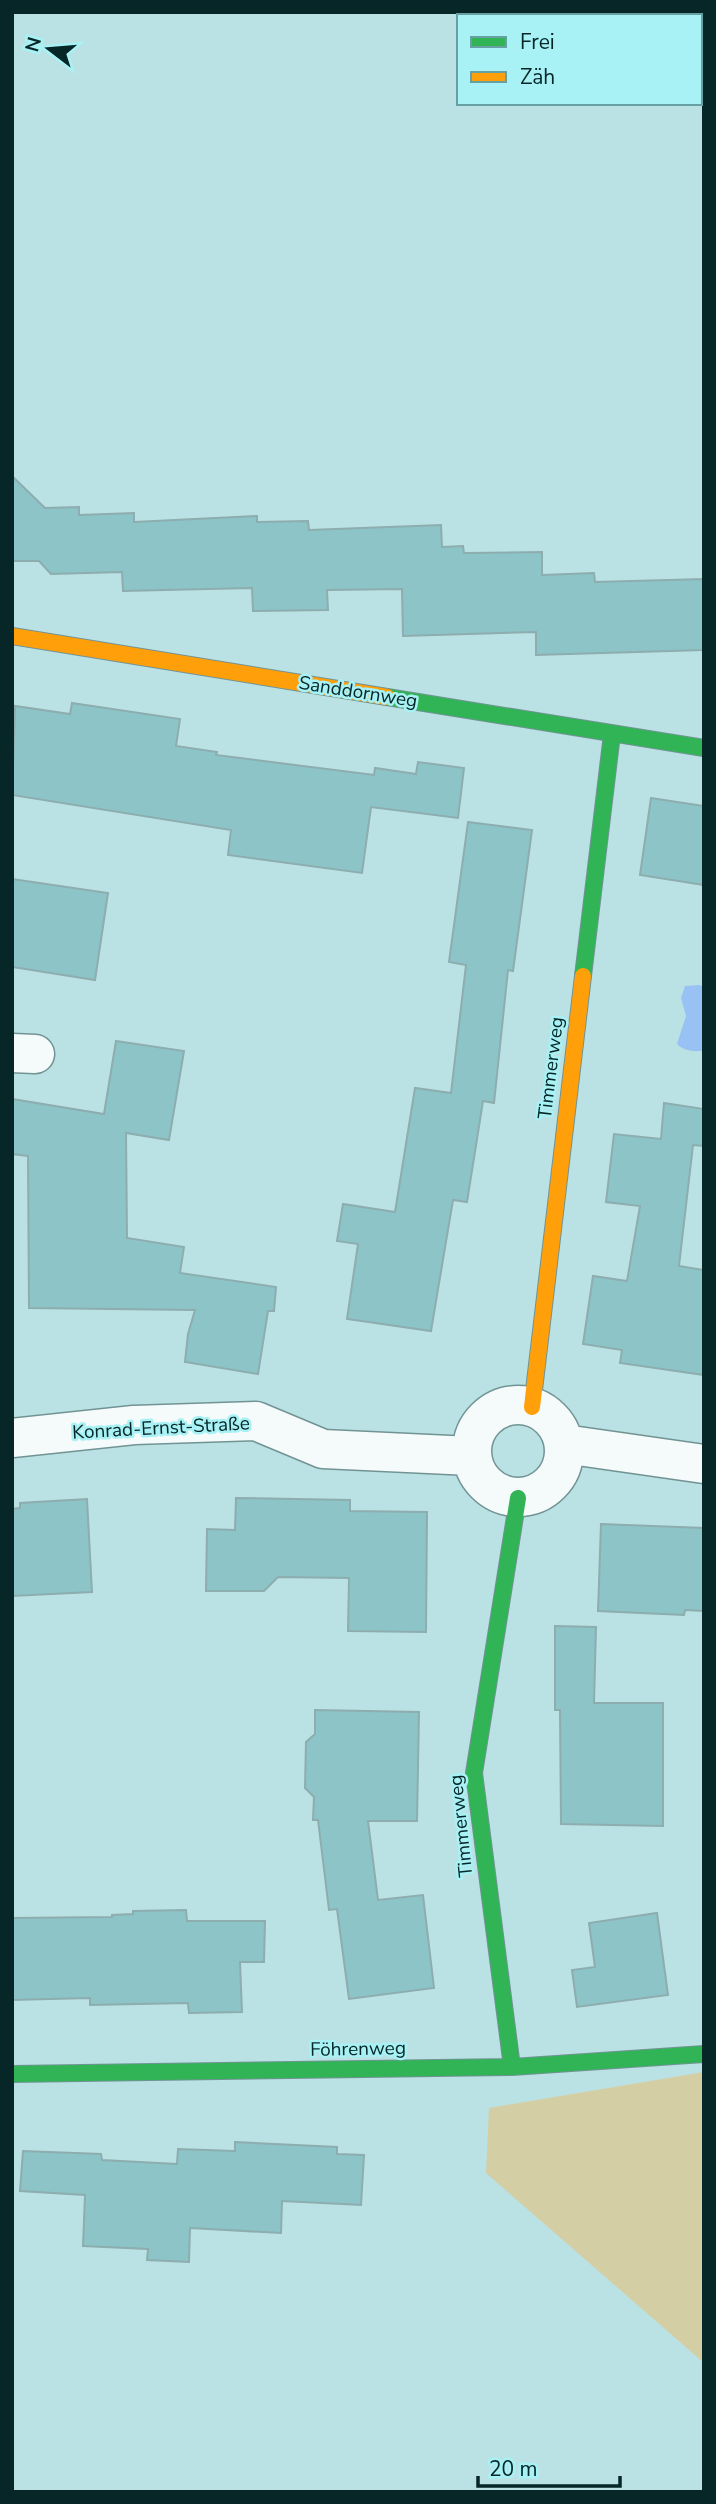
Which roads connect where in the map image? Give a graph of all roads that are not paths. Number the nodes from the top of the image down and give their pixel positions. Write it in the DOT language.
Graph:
graph roads {
  1 [pos="12,636"];
  2 [pos="612,734"];
  3 [pos="704,748"];
  4 [pos="532,1407"];
  5 [pos="12,1438"];
  6 [pos="564,1444"];
  7 [pos="471,1456"];
  8 [pos="704,1464"];
  9 [pos="518,1498"];
  10 [pos="704,2054"];
  11 [pos="512,2067"];
  12 [pos="12,2074"];
  1 -- 2 [label="street, Sanddornweg"];
  2 -- 3 [label="street, Sanddornweg"];
  2 -- 4 [label="street, Timmerweg"];
  4 -- 6 [label="street"];
  4 -- 7 [label="street"];
  5 -- 7 [label="street, Konrad-Ernst-Straße"];
  6 -- 8 [label="street"];
  6 -- 9 [label="street"];
  7 -- 9 [label="street"];
  9 -- 11 [label="street, Timmerweg"];
  10 -- 11 [label="street, Föhrenweg"];
  11 -- 12 [label="street, Föhrenweg"];
}
